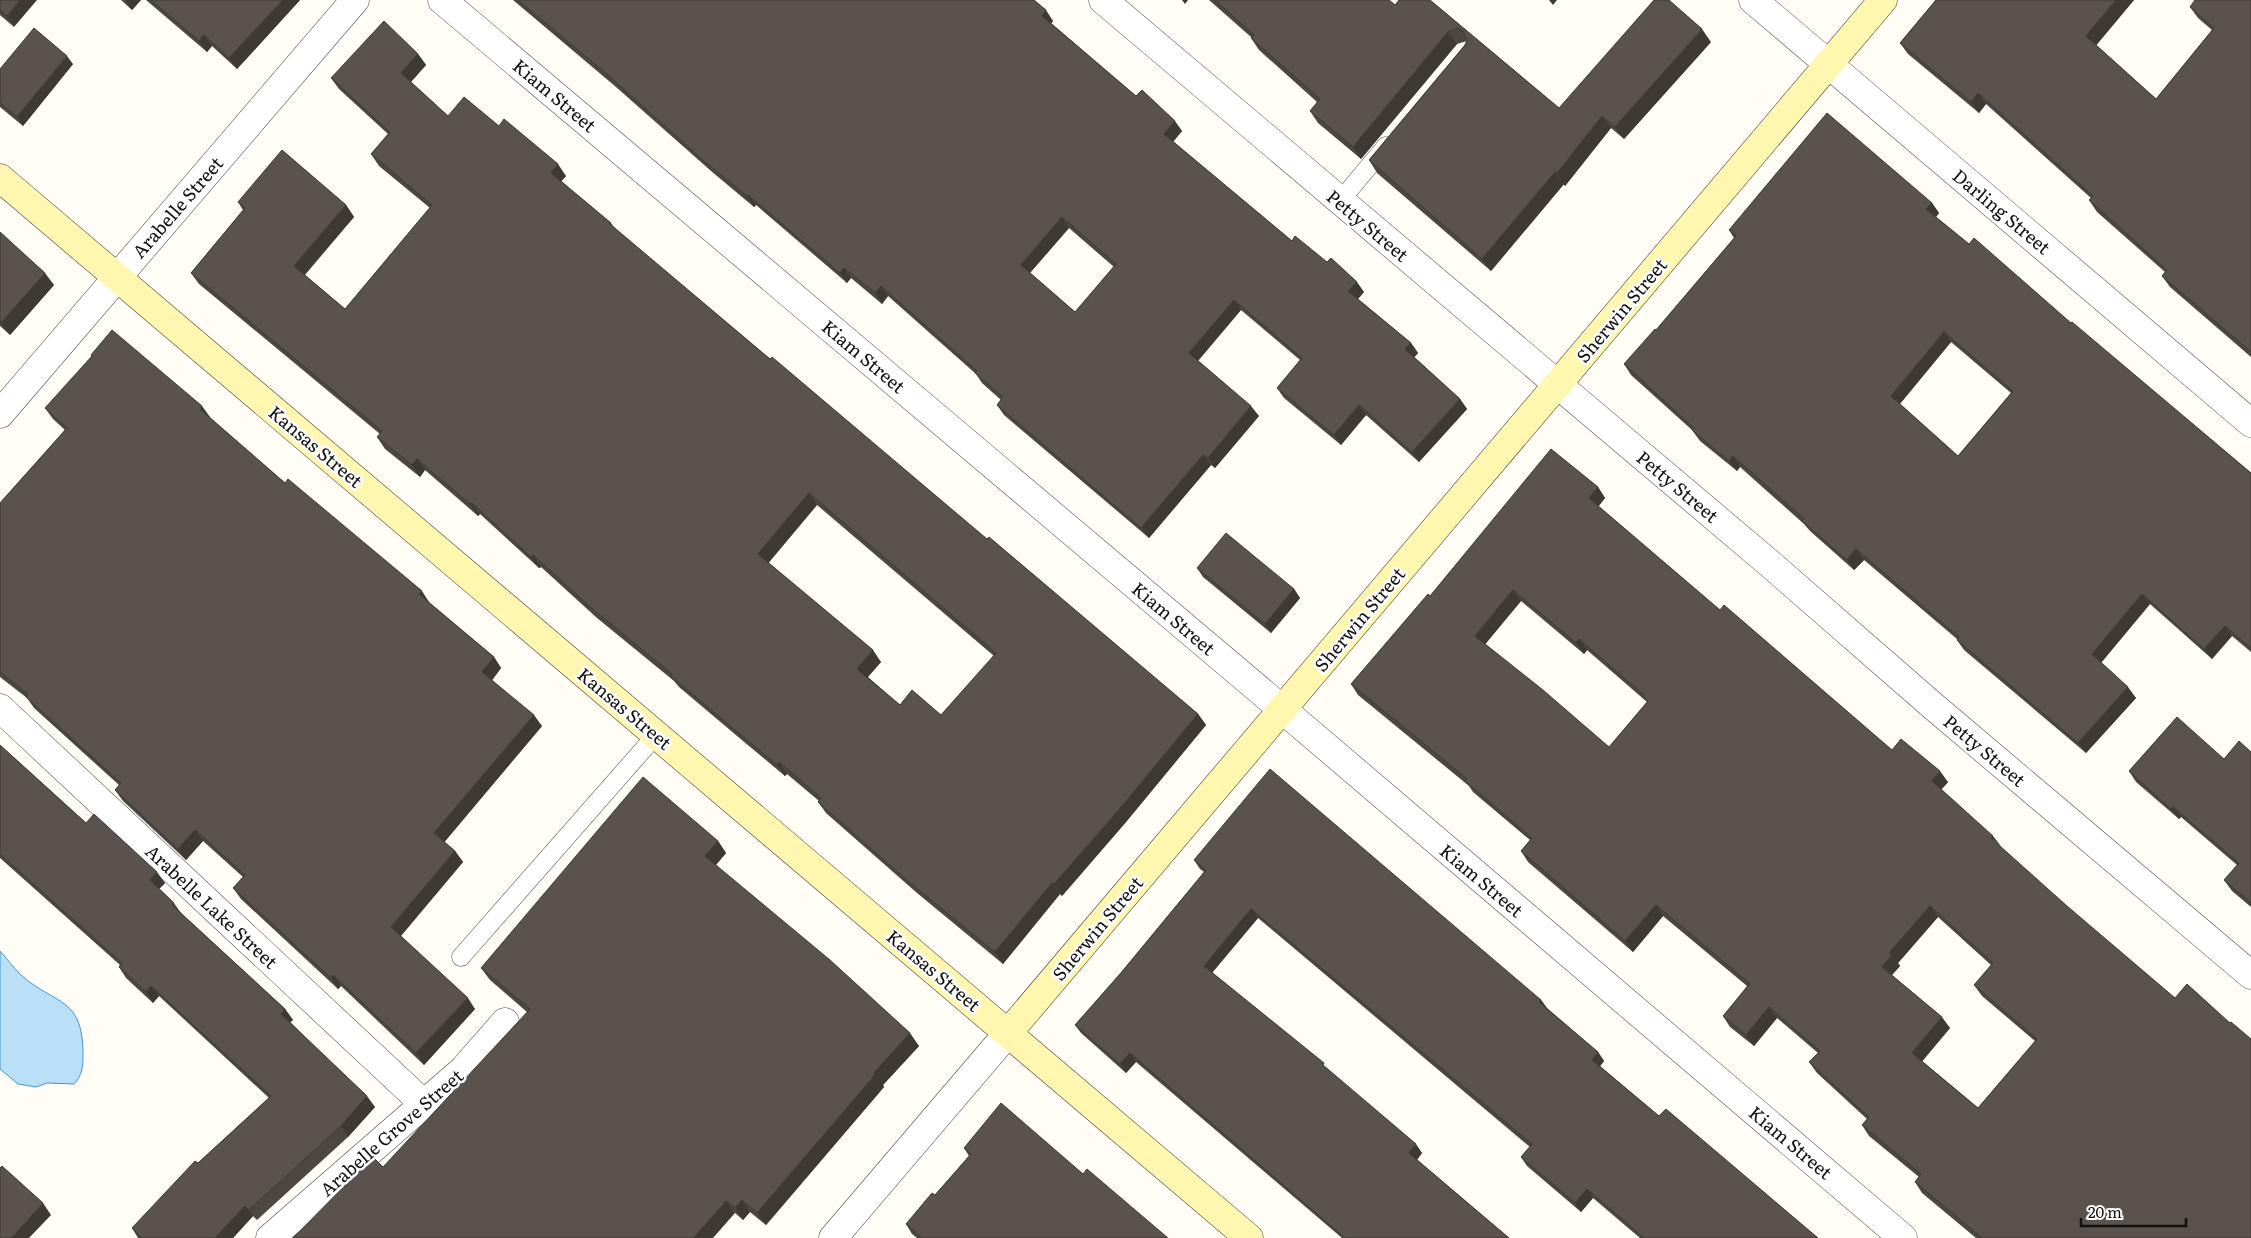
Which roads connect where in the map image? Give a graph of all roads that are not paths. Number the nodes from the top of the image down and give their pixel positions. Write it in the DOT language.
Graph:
graph roads {
  1 [pos="355,0"];
  2 [pos="442,0"];
  3 [pos="1103,0"];
  4 [pos="1753,0"];
  5 [pos="1883,0"];
  6 [pos="1830,65"];
  7 [pos="1396,133"];
  8 [pos="0,178"];
  9 [pos="1340,201"];
  10 [pos="117,278"];
  11 [pos="1557,385"];
  12 [pos="0,414"];
  13 [pos="2251,423"];
  14 [pos="0,708"];
  15 [pos="1282,709"];
  16 [pos="656,735"];
  17 [pos="461,958"];
  18 [pos="2251,975"];
  19 [pos="506,1022"];
  20 [pos="1008,1033"];
  21 [pos="424,1104"];
  22 [pos="270,1238"];
  23 [pos="833,1238"];
  24 [pos="1250,1238"];
  25 [pos="1903,1238"];
  1 -- 10 [label="street, Arabelle Street"];
  2 -- 15 [label="street, Kiam Street"];
  3 -- 9 [label="street, Petty Street"];
  4 -- 6 [label="street, Darling Street"];
  5 -- 6 [label="street, Sherwin Street"];
  6 -- 11 [label="street, Sherwin Street"];
  6 -- 13 [label="street, Darling Street"];
  7 -- 9 [label="lane"];
  8 -- 10 [label="street, Kansas Street"];
  9 -- 11 [label="street, Petty Street"];
  10 -- 12 [label="street, Arabelle Street"];
  10 -- 16 [label="street, Kansas Street"];
  11 -- 15 [label="street, Sherwin Street"];
  11 -- 18 [label="street, Petty Street"];
  14 -- 21 [label="street, Arabelle Lake Street"];
  15 -- 20 [label="street, Sherwin Street"];
  15 -- 25 [label="street, Kiam Street"];
  16 -- 17 [label="lane"];
  16 -- 20 [label="street, Kansas Street"];
  19 -- 21 [label="street, Arabelle Grove Street"];
  20 -- 23 [label="street, Sherwin Street"];
  20 -- 24 [label="street, Kansas Street"];
  21 -- 22 [label="street, Arabelle Grove Street"];
}
